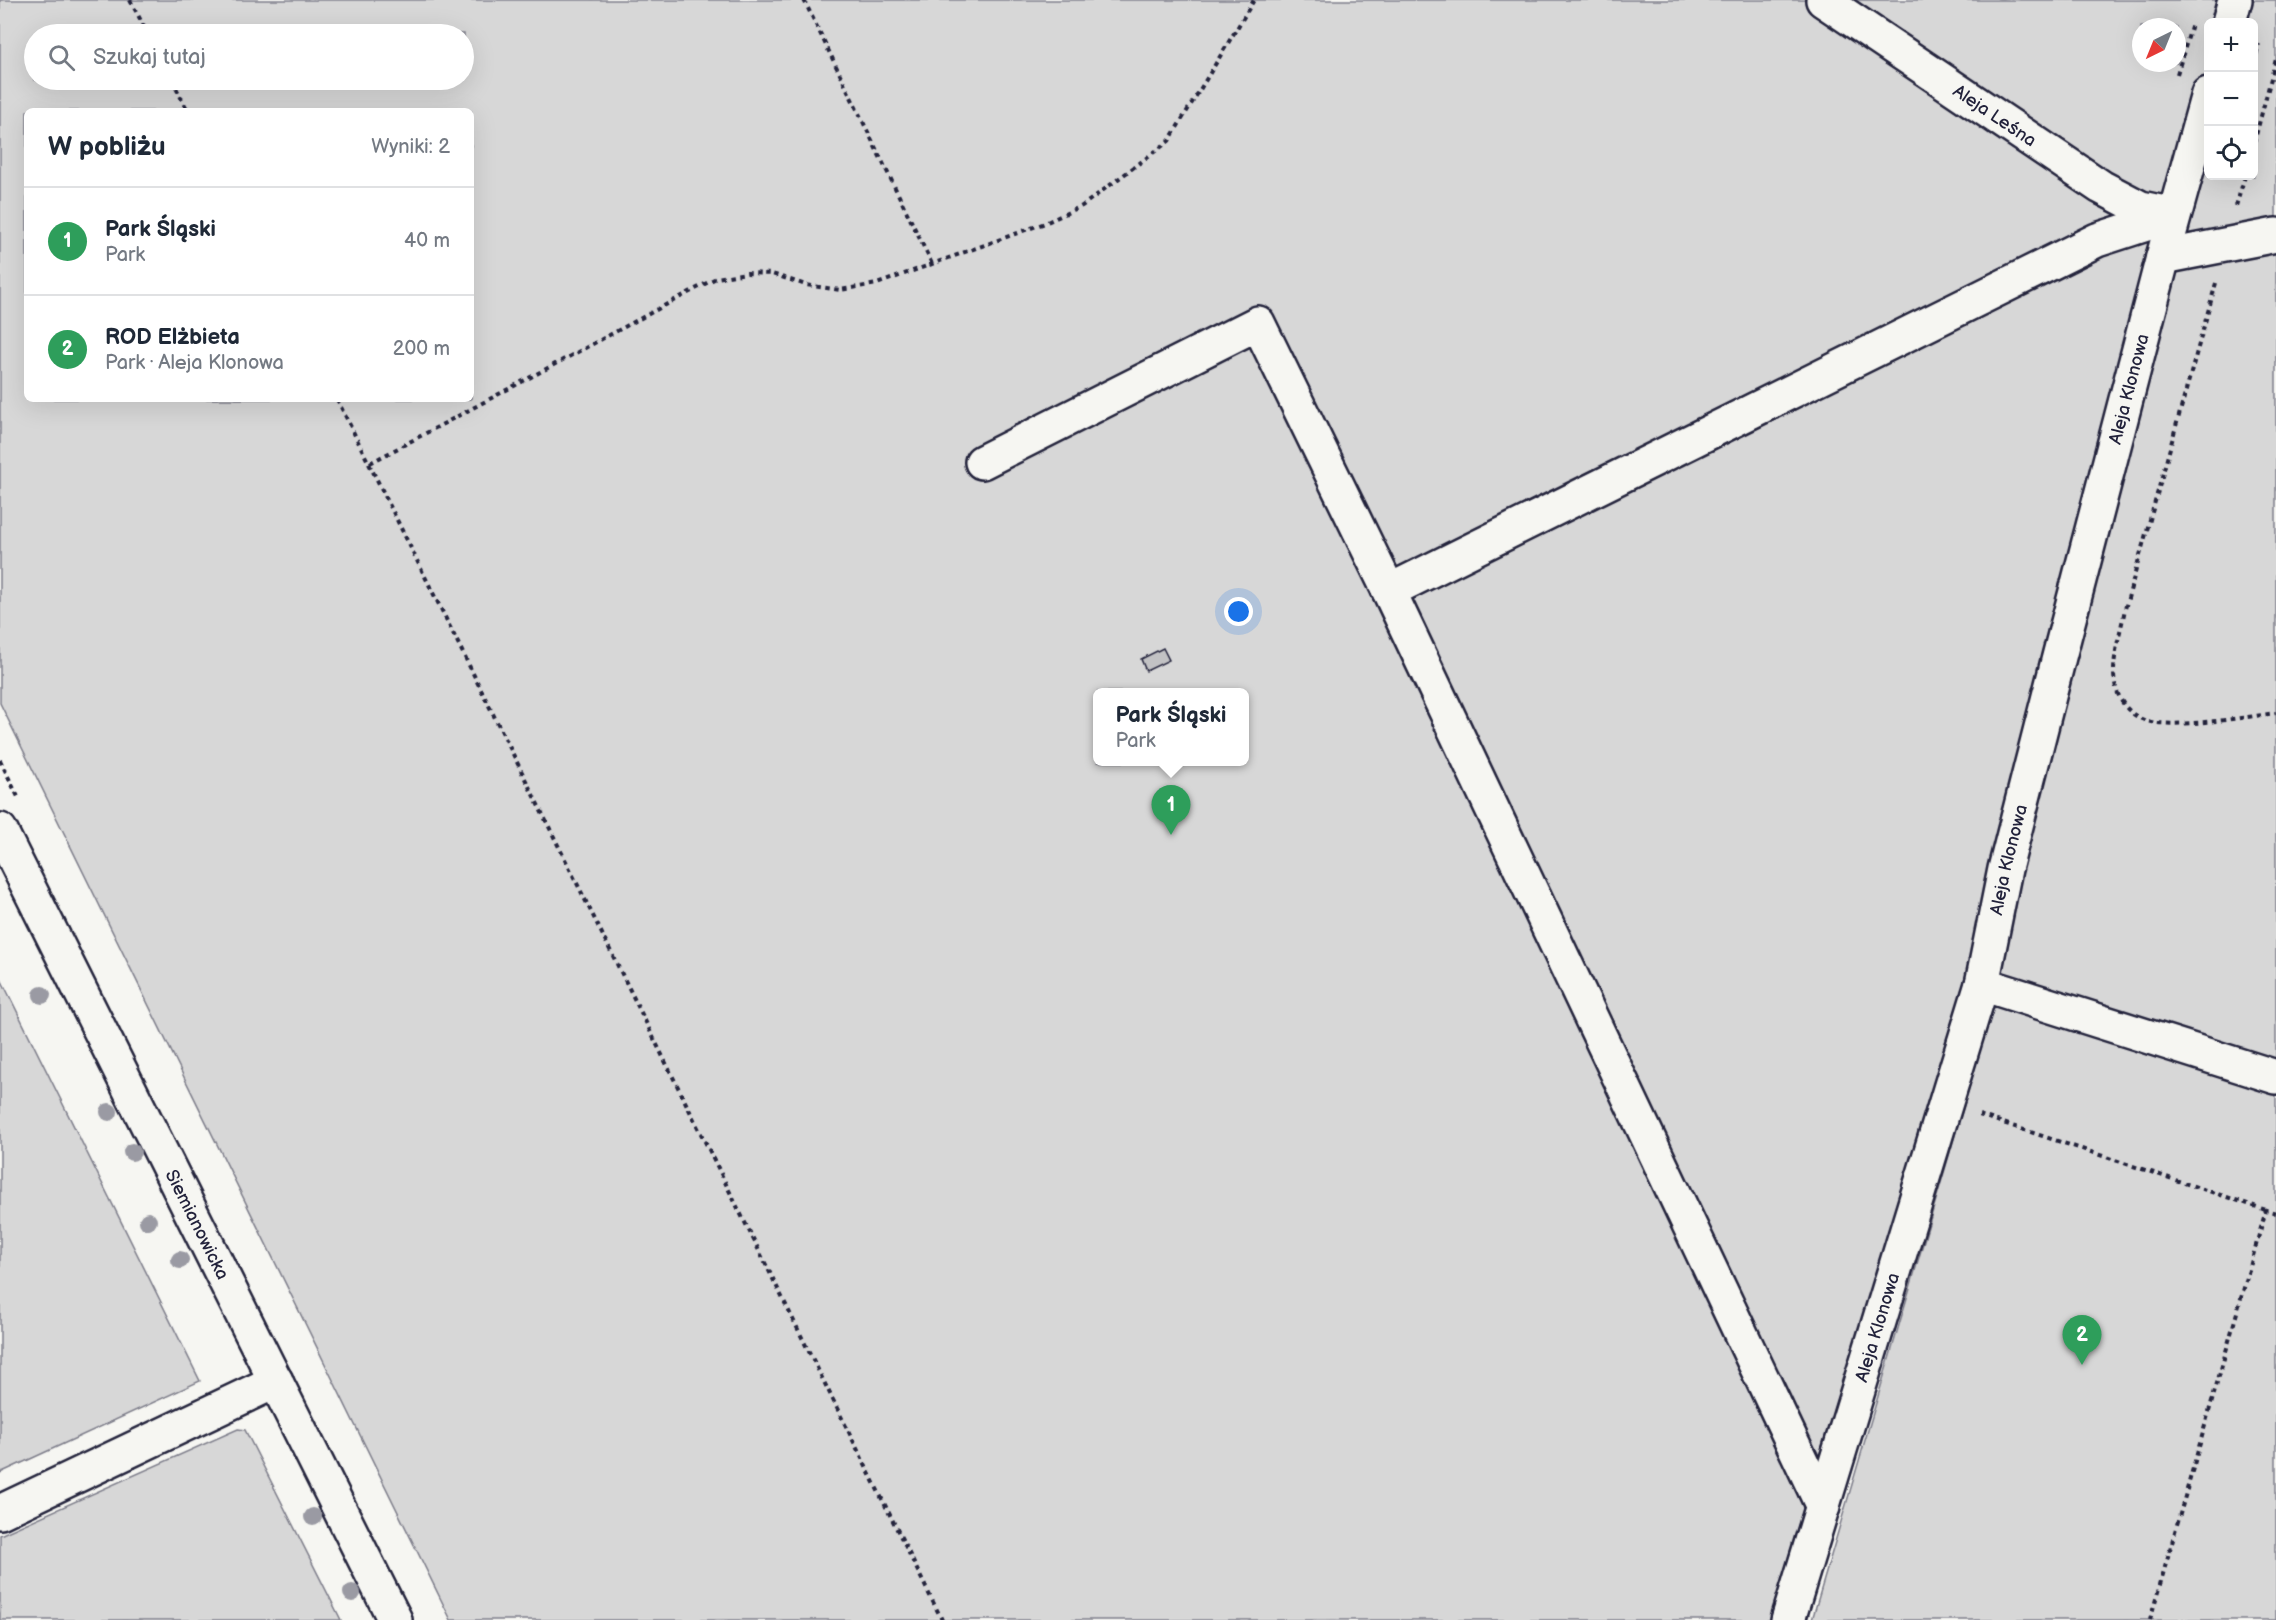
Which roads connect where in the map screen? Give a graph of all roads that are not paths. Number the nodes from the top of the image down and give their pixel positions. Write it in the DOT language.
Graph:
graph roads {
  1 [pos="1823,0"];
  2 [pos="2235,0"];
  3 [pos="2230,18"];
  4 [pos="2204,108"];
  5 [pos="2174,215"];
  6 [pos="2276,235"];
  7 [pos="2163,257"];
  8 [pos="982,462"];
  9 [pos="1389,591"];
  10 [pos="0,830"];
  11 [pos="1982,984"];
  12 [pos="2276,1077"];
  13 [pos="276,1381"];
  14 [pos="1823,1507"];
  15 [pos="0,1512"];
  16 [pos="395,1620"];
  17 [pos="1788,1620"];
  1 -- 5 [label="street, Aleja Leśna"];
  2 -- 3 [label="street"];
  4 -- 5 [label="street, Aleja Klonowa"];
  5 -- 7 [label="street, Aleja Klonowa"];
  5 -- 9 [label="street"];
  6 -- 7 [label="street"];
  7 -- 11 [label="street, Aleja Klonowa"];
  8 -- 9 [label="street"];
  9 -- 14 [label="street"];
  10 -- 13 [label="street, Siemianowicka"];
  11 -- 12 [label="street"];
  11 -- 14 [label="street, Aleja Klonowa"];
  13 -- 15 [label="street"];
  13 -- 16 [label="street, Siemianowicka"];
  14 -- 17 [label="street, Aleja Klonowa"];
}
